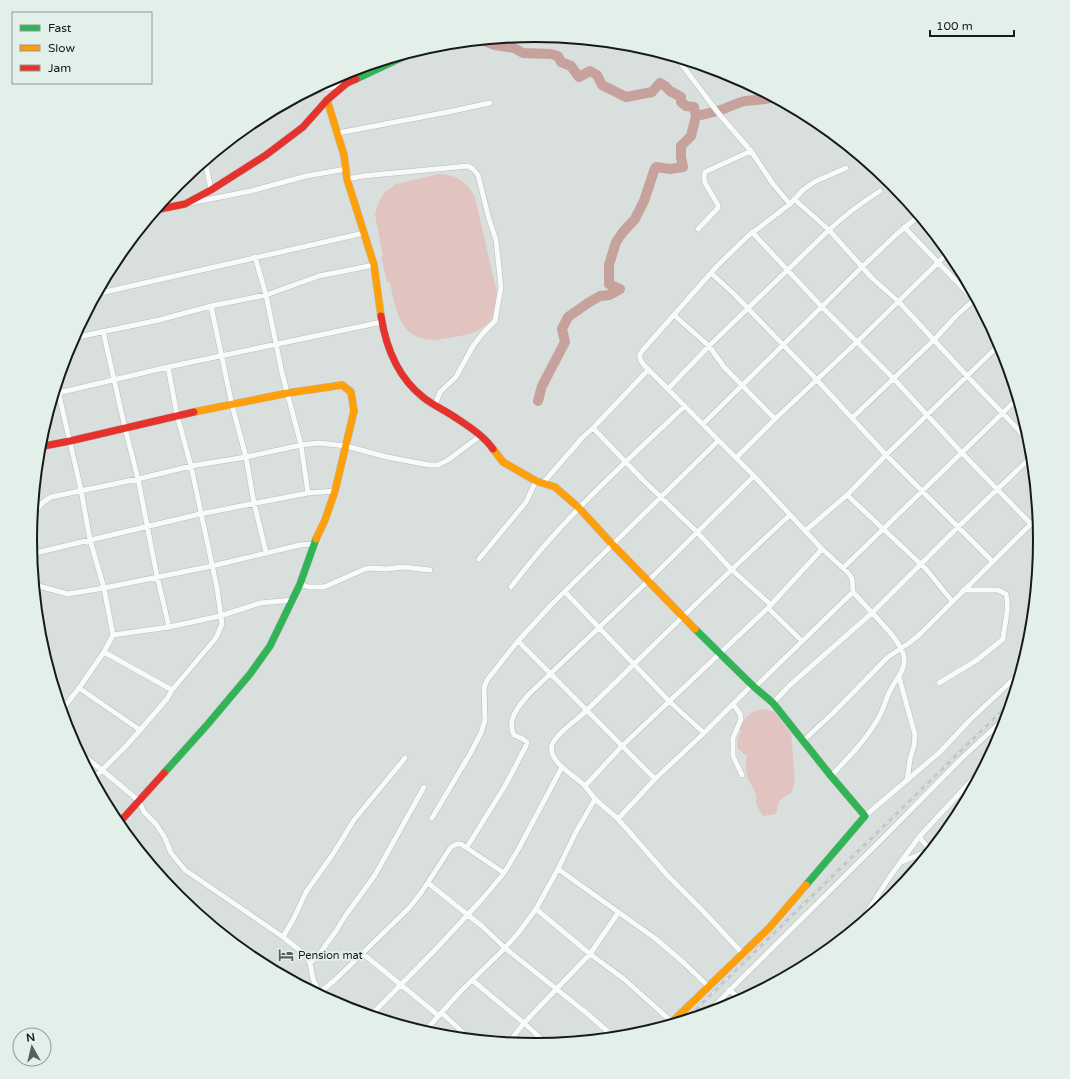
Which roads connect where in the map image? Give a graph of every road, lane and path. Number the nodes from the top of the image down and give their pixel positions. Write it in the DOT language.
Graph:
graph roads {
  1 [pos="681,63"];
  2 [pos="383,65"];
  3 [pos="347,84"];
  4 [pos="323,89"];
  5 [pos="327,100"];
  6 [pos="490,103"];
  7 [pos="338,133"];
  8 [pos="751,150"];
  9 [pos="206,166"];
  10 [pos="846,168"];
  11 [pos="346,170"];
  12 [pos="347,179"];
  13 [pos="211,190"];
  14 [pos="880,191"];
  15 [pos="794,199"];
  16 [pos="185,204"];
  17 [pos="790,204"];
  18 [pos="163,208"];
  19 [pos="916,219"];
  20 [pos="904,228"];
  21 [pos="698,229"];
  22 [pos="829,230"];
  23 [pos="752,232"];
  24 [pos="364,233"];
  25 [pos="255,257"];
  26 [pos="945,257"];
  27 [pos="938,264"];
  28 [pos="374,265"];
  29 [pos="862,267"];
  30 [pos="787,270"];
  31 [pos="711,273"];
  32 [pos="967,291"];
  33 [pos="103,292"];
  34 [pos="266,295"];
  35 [pos="972,301"];
  36 [pos="899,302"];
  37 [pos="211,306"];
  38 [pos="822,307"];
  39 [pos="747,309"];
  40 [pos="674,315"];
  41 [pos="382,322"];
  42 [pos="104,331"];
  43 [pos="81,336"];
  44 [pos="935,340"];
  45 [pos="857,342"];
  46 [pos="782,344"];
  47 [pos="276,345"];
  48 [pos="709,346"];
  49 [pos="995,349"];
  50 [pos="223,356"];
  51 [pos="168,367"];
  52 [pos="648,370"];
  53 [pos="967,376"];
  54 [pos="115,379"];
  55 [pos="894,379"];
  56 [pos="817,380"];
  57 [pos="742,386"];
  58 [pos="668,389"];
  59 [pos="59,393"];
  60 [pos="288,393"];
  61 [pos="58,395"];
  62 [pos="1014,402"];
  63 [pos="232,405"];
  64 [pos="435,405"];
  65 [pos="685,406"];
  66 [pos="1003,413"];
  67 [pos="177,415"];
  68 [pos="927,415"];
  69 [pos="852,418"];
  70 [pos="775,419"];
  71 [pos="703,424"];
  72 [pos="124,428"];
  73 [pos="593,428"];
  74 [pos="1021,432"];
  75 [pos="480,436"];
  76 [pos="70,441"];
  77 [pos="718,441"];
  78 [pos="46,445"];
  79 [pos="300,445"];
  80 [pos="346,446"];
  81 [pos="962,453"];
  82 [pos="886,455"];
  83 [pos="246,457"];
  84 [pos="736,458"];
  85 [pos="625,461"];
  86 [pos="1027,461"];
  87 [pos="191,466"];
  88 [pos="754,476"];
  89 [pos="138,479"];
  90 [pos="540,482"];
  91 [pos="997,489"];
  92 [pos="81,490"];
  93 [pos="922,490"];
  94 [pos="335,491"];
  95 [pos="308,493"];
  96 [pos="847,495"];
  97 [pos="661,498"];
  98 [pos="254,503"];
  99 [pos="38,505"];
  100 [pos="579,508"];
  101 [pos="200,514"];
  102 [pos="790,515"];
  103 [pos="1031,524"];
  104 [pos="147,526"];
  105 [pos="958,527"];
  106 [pos="883,529"];
  107 [pos="805,531"];
  108 [pos="697,532"];
  109 [pos="90,540"];
  110 [pos="313,544"];
  111 [pos="613,545"];
  112 [pos="822,549"];
  113 [pos="37,552"];
  114 [pos="266,552"];
  115 [pos="479,559"];
  116 [pos="993,562"];
  117 [pos="920,564"];
  118 [pos="212,566"];
  119 [pos="843,568"];
  120 [pos="730,569"];
  121 [pos="430,570"];
  122 [pos="157,576"];
  123 [pos="648,581"];
  124 [pos="300,584"];
  125 [pos="39,586"];
  126 [pos="511,587"];
  127 [pos="104,588"];
  128 [pos="963,590"];
  129 [pos="565,592"];
  130 [pos="853,592"];
  131 [pos="293,600"];
  132 [pos="952,601"];
  133 [pos="769,606"];
  134 [pos="872,613"];
  135 [pos="220,616"];
  136 [pos="682,616"];
  137 [pos="169,627"];
  138 [pos="600,627"];
  139 [pos="113,635"];
  140 [pos="518,641"];
  141 [pos="802,641"];
  142 [pos="901,648"];
  143 [pos="104,652"];
  144 [pos="720,653"];
  145 [pos="633,664"];
  146 [pos="551,674"];
  147 [pos="899,677"];
  148 [pos="1013,680"];
  149 [pos="939,683"];
  150 [pos="754,686"];
  151 [pos="79,688"];
  152 [pos="172,690"];
  153 [pos="670,702"];
  154 [pos="773,703"];
  155 [pos="733,704"];
  156 [pos="65,706"];
  157 [pos="587,711"];
  158 [pos="997,726"];
  159 [pos="140,730"];
  160 [pos="704,734"];
  161 [pos="803,740"];
  162 [pos="622,746"];
  163 [pos="405,758"];
  164 [pos="87,759"];
  165 [pos="562,766"];
  166 [pos="102,770"];
  167 [pos="97,775"];
  168 [pos="742,775"];
  169 [pos="831,776"];
  170 [pos="655,779"];
  171 [pos="907,781"];
  172 [pos="969,783"];
  173 [pos="585,786"];
  174 [pos="424,787"];
  175 [pos="596,799"];
  176 [pos="139,802"];
  177 [pos="865,816"];
  178 [pos="432,818"];
  179 [pos="123,819"];
  180 [pos="618,819"];
  181 [pos="920,837"];
  182 [pos="927,846"];
  183 [pos="467,847"];
  184 [pos="922,853"];
  185 [pos="901,862"];
  186 [pos="558,869"];
  187 [pos="504,873"];
  188 [pos="428,883"];
  189 [pos="536,909"];
  190 [pos="869,909"];
  191 [pos="618,912"];
  192 [pos="468,915"];
  193 [pos="283,937"];
  194 [pos="505,948"];
  195 [pos="362,953"];
  196 [pos="590,954"];
  197 [pos="743,954"];
  198 [pos="310,962"];
  199 [pos="472,980"];
  200 [pos="400,985"];
  201 [pos="708,986"];
  202 [pos="317,987"];
  203 [pos="557,989"];
  204 [pos="324,990"];
  205 [pos="730,990"];
  206 [pos="736,995"];
  207 [pos="717,1003"];
  208 [pos="375,1011"];
  209 [pos="440,1015"];
  210 [pos="678,1016"];
  211 [pos="668,1020"];
  212 [pos="524,1022"];
  213 [pos="430,1026"];
  214 [pos="461,1032"];
  215 [pos="608,1032"];
  216 [pos="513,1037"];
  217 [pos="540,1038"];
  1 -- 8 [label="street"];
  2 -- 3 [label="street"];
  3 -- 4 [label="street"];
  3 -- 5 [label="street"];
  5 -- 7 [label="street"];
  5 -- 13 [label="street"];
  6 -- 7 [label="street"];
  7 -- 11 [label="street"];
  8 -- 17 [label="street"];
  8 -- 21 [label="street"];
  9 -- 13 [label="street"];
  10 -- 15 [label="street"];
  11 -- 12 [label="street"];
  11 -- 16 [label="street"];
  12 -- 24 [label="street"];
  12 -- 64 [label="street"];
  13 -- 16 [label="street"];
  14 -- 22 [label="street"];
  15 -- 17 [label="street"];
  15 -- 22 [label="street"];
  16 -- 18 [label="street"];
  17 -- 23 [label="street"];
  19 -- 20 [label="street"];
  20 -- 27 [label="street"];
  20 -- 29 [label="street"];
  22 -- 29 [label="street"];
  22 -- 30 [label="street"];
  23 -- 30 [label="street"];
  23 -- 31 [label="street"];
  24 -- 25 [label="street"];
  24 -- 28 [label="street"];
  25 -- 33 [label="street"];
  25 -- 34 [label="street"];
  26 -- 27 [label="street"];
  27 -- 32 [label="street"];
  27 -- 36 [label="street"];
  28 -- 34 [label="street"];
  28 -- 41 [label="street"];
  29 -- 36 [label="street"];
  29 -- 38 [label="street"];
  30 -- 38 [label="street"];
  30 -- 39 [label="street"];
  31 -- 39 [label="street"];
  31 -- 40 [label="street"];
  34 -- 37 [label="street"];
  34 -- 47 [label="street"];
  35 -- 44 [label="street"];
  36 -- 44 [label="street"];
  36 -- 45 [label="street"];
  37 -- 42 [label="street"];
  37 -- 50 [label="street"];
  38 -- 45 [label="street"];
  38 -- 46 [label="street"];
  39 -- 46 [label="street"];
  39 -- 48 [label="street"];
  40 -- 48 [label="street"];
  40 -- 52 [label="street"];
  41 -- 47 [label="street"];
  41 -- 64 [label="street"];
  42 -- 43 [label="street"];
  42 -- 54 [label="street"];
  44 -- 53 [label="street"];
  44 -- 55 [label="street"];
  45 -- 55 [label="street"];
  45 -- 56 [label="street"];
  46 -- 56 [label="street"];
  46 -- 57 [label="street"];
  47 -- 50 [label="street"];
  47 -- 60 [label="street"];
  48 -- 57 [label="street"];
  48 -- 58 [label="street"];
  49 -- 53 [label="street"];
  50 -- 51 [label="street"];
  50 -- 63 [label="street"];
  51 -- 54 [label="street"];
  51 -- 67 [label="street"];
  52 -- 58 [label="street"];
  52 -- 73 [label="street"];
  53 -- 66 [label="street"];
  53 -- 68 [label="street"];
  54 -- 59 [label="street"];
  54 -- 72 [label="street"];
  55 -- 68 [label="street"];
  55 -- 69 [label="street"];
  56 -- 69 [label="street"];
  56 -- 70 [label="street"];
  57 -- 70 [label="street"];
  57 -- 71 [label="street"];
  58 -- 65 [label="street"];
  60 -- 63 [label="street"];
  60 -- 79 [label="street"];
  60 -- 80 [label="street"];
  61 -- 76 [label="street"];
  62 -- 66 [label="street"];
  63 -- 67 [label="street"];
  63 -- 83 [label="street"];
  64 -- 75 [label="street"];
  65 -- 71 [label="street"];
  65 -- 85 [label="street"];
  66 -- 74 [label="street"];
  66 -- 81 [label="street"];
  67 -- 72 [label="street"];
  67 -- 87 [label="street"];
  68 -- 81 [label="street"];
  68 -- 82 [label="street"];
  69 -- 82 [label="street"];
  70 -- 84 [label="street"];
  71 -- 77 [label="street"];
  72 -- 76 [label="street"];
  72 -- 89 [label="street"];
  73 -- 85 [label="street"];
  73 -- 90 [label="street"];
  75 -- 80 [label="street"];
  75 -- 90 [label="street"];
  76 -- 78 [label="street"];
  76 -- 92 [label="street"];
  77 -- 84 [label="street"];
  77 -- 97 [label="street"];
  79 -- 80 [label="street"];
  79 -- 83 [label="street"];
  79 -- 95 [label="street"];
  80 -- 94 [label="street"];
  81 -- 91 [label="street"];
  81 -- 93 [label="street"];
  82 -- 93 [label="street"];
  82 -- 96 [label="street"];
  83 -- 87 [label="street"];
  83 -- 98 [label="street"];
  84 -- 88 [label="street"];
  85 -- 97 [label="street"];
  85 -- 100 [label="street"];
  86 -- 91 [label="street"];
  87 -- 89 [label="street"];
  87 -- 101 [label="street"];
  88 -- 102 [label="street"];
  88 -- 108 [label="street"];
  89 -- 92 [label="street"];
  89 -- 104 [label="street"];
  90 -- 100 [label="street"];
  90 -- 115 [label="street"];
  91 -- 103 [label="street"];
  91 -- 105 [label="street"];
  92 -- 99 [label="street"];
  92 -- 109 [label="street"];
  93 -- 105 [label="street"];
  93 -- 106 [label="street"];
  94 -- 95 [label="street"];
  94 -- 110 [label="street"];
  95 -- 98 [label="street"];
  96 -- 106 [label="street"];
  96 -- 107 [label="street"];
  97 -- 108 [label="street"];
  97 -- 111 [label="street"];
  98 -- 101 [label="street"];
  98 -- 114 [label="street"];
  100 -- 111 [label="street"];
  100 -- 126 [label="street"];
  101 -- 104 [label="street"];
  101 -- 118 [label="street"];
  102 -- 107 [label="street"];
  102 -- 120 [label="street"];
  103 -- 116 [label="street"];
  104 -- 109 [label="street"];
  104 -- 122 [label="street"];
  105 -- 116 [label="street"];
  105 -- 117 [label="street"];
  106 -- 117 [label="street"];
  106 -- 119 [label="street"];
  107 -- 112 [label="street"];
  108 -- 120 [label="street"];
  108 -- 123 [label="street"];
  109 -- 113 [label="street"];
  109 -- 127 [label="street"];
  110 -- 114 [label="street"];
  110 -- 124 [label="street"];
  111 -- 123 [label="street"];
  111 -- 129 [label="street"];
  112 -- 119 [label="street"];
  112 -- 133 [label="street"];
  114 -- 118 [label="street"];
  116 -- 128 [label="street"];
  117 -- 132 [label="street"];
  117 -- 134 [label="street"];
  118 -- 122 [label="street"];
  118 -- 135 [label="street"];
  119 -- 130 [label="street"];
  120 -- 133 [label="street"];
  120 -- 136 [label="street"];
  121 -- 124 [label="street"];
  122 -- 127 [label="street"];
  122 -- 137 [label="street"];
  123 -- 136 [label="street"];
  123 -- 138 [label="street"];
  124 -- 131 [label="street"];
  125 -- 127 [label="street"];
  127 -- 139 [label="street"];
  128 -- 132 [label="street"];
  128 -- 149 [label="street"];
  129 -- 138 [label="street"];
  129 -- 140 [label="street"];
  130 -- 134 [label="street"];
  130 -- 141 [label="street"];
  131 -- 135 [label="street"];
  131 -- 176 [label="street"];
  132 -- 142 [label="street"];
  133 -- 141 [label="street"];
  133 -- 144 [label="street"];
  134 -- 142 [label="street"];
  134 -- 154 [label="street"];
  135 -- 137 [label="street"];
  135 -- 152 [label="street"];
  136 -- 144 [label="street"];
  136 -- 145 [label="street"];
  137 -- 139 [label="street"];
  138 -- 145 [label="street"];
  138 -- 146 [label="street"];
  139 -- 143 [label="street"];
  140 -- 146 [label="street"];
  140 -- 178 [label="street"];
  141 -- 150 [label="street"];
  142 -- 147 [label="street"];
  142 -- 161 [label="street"];
  143 -- 151 [label="street"];
  143 -- 152 [label="street"];
  144 -- 150 [label="street"];
  144 -- 153 [label="street"];
  145 -- 153 [label="street"];
  145 -- 157 [label="street"];
  146 -- 157 [label="street"];
  146 -- 183 [label="street"];
  147 -- 169 [label="street"];
  147 -- 171 [label="street"];
  148 -- 171 [label="street"];
  150 -- 154 [label="street"];
  150 -- 155 [label="street"];
  151 -- 156 [label="street"];
  151 -- 159 [label="street"];
  152 -- 159 [label="street"];
  153 -- 160 [label="street"];
  153 -- 162 [label="street"];
  154 -- 161 [label="street"];
  155 -- 160 [label="street"];
  155 -- 168 [label="street"];
  157 -- 162 [label="street"];
  157 -- 165 [label="street"];
  158 -- 205 [label="street"];
  159 -- 166 [label="street"];
  160 -- 170 [label="street"];
  161 -- 169 [label="street"];
  162 -- 170 [label="street"];
  162 -- 173 [label="street"];
  163 -- 193 [label="street"];
  164 -- 166 [label="street"];
  165 -- 173 [label="street"];
  165 -- 187 [label="street"];
  166 -- 167 [label="street"];
  166 -- 176 [label="street"];
  169 -- 177 [label="street"];
  170 -- 180 [label="street"];
  171 -- 177 [label="street"];
  172 -- 181 [label="street"];
  173 -- 175 [label="street"];
  174 -- 198 [label="street"];
  175 -- 180 [label="street"];
  175 -- 186 [label="street"];
  176 -- 179 [label="street"];
  176 -- 193 [label="street"];
  177 -- 197 [label="street"];
  180 -- 197 [label="street"];
  181 -- 182 [label="street"];
  181 -- 185 [label="street"];
  183 -- 187 [label="street"];
  183 -- 188 [label="street"];
  184 -- 185 [label="street"];
  185 -- 190 [label="street"];
  186 -- 189 [label="street"];
  186 -- 191 [label="street"];
  187 -- 192 [label="street"];
  188 -- 192 [label="street"];
  188 -- 195 [label="street"];
  189 -- 194 [label="street"];
  189 -- 196 [label="street"];
  191 -- 196 [label="street"];
  191 -- 201 [label="street"];
  192 -- 194 [label="street"];
  192 -- 200 [label="street"];
  193 -- 198 [label="street"];
  194 -- 199 [label="street"];
  194 -- 203 [label="street"];
  195 -- 200 [label="street"];
  195 -- 204 [label="street"];
  196 -- 203 [label="street"];
  196 -- 211 [label="street"];
  197 -- 201 [label="street"];
  198 -- 202 [label="street"];
  199 -- 209 [label="street"];
  199 -- 212 [label="street"];
  200 -- 208 [label="street"];
  200 -- 209 [label="street"];
  201 -- 210 [label="street"];
  203 -- 212 [label="street"];
  203 -- 215 [label="street"];
  205 -- 206 [label="street"];
  205 -- 207 [label="street"];
  209 -- 213 [label="street"];
  209 -- 214 [label="street"];
  212 -- 216 [label="street"];
  212 -- 217 [label="street"];
}
